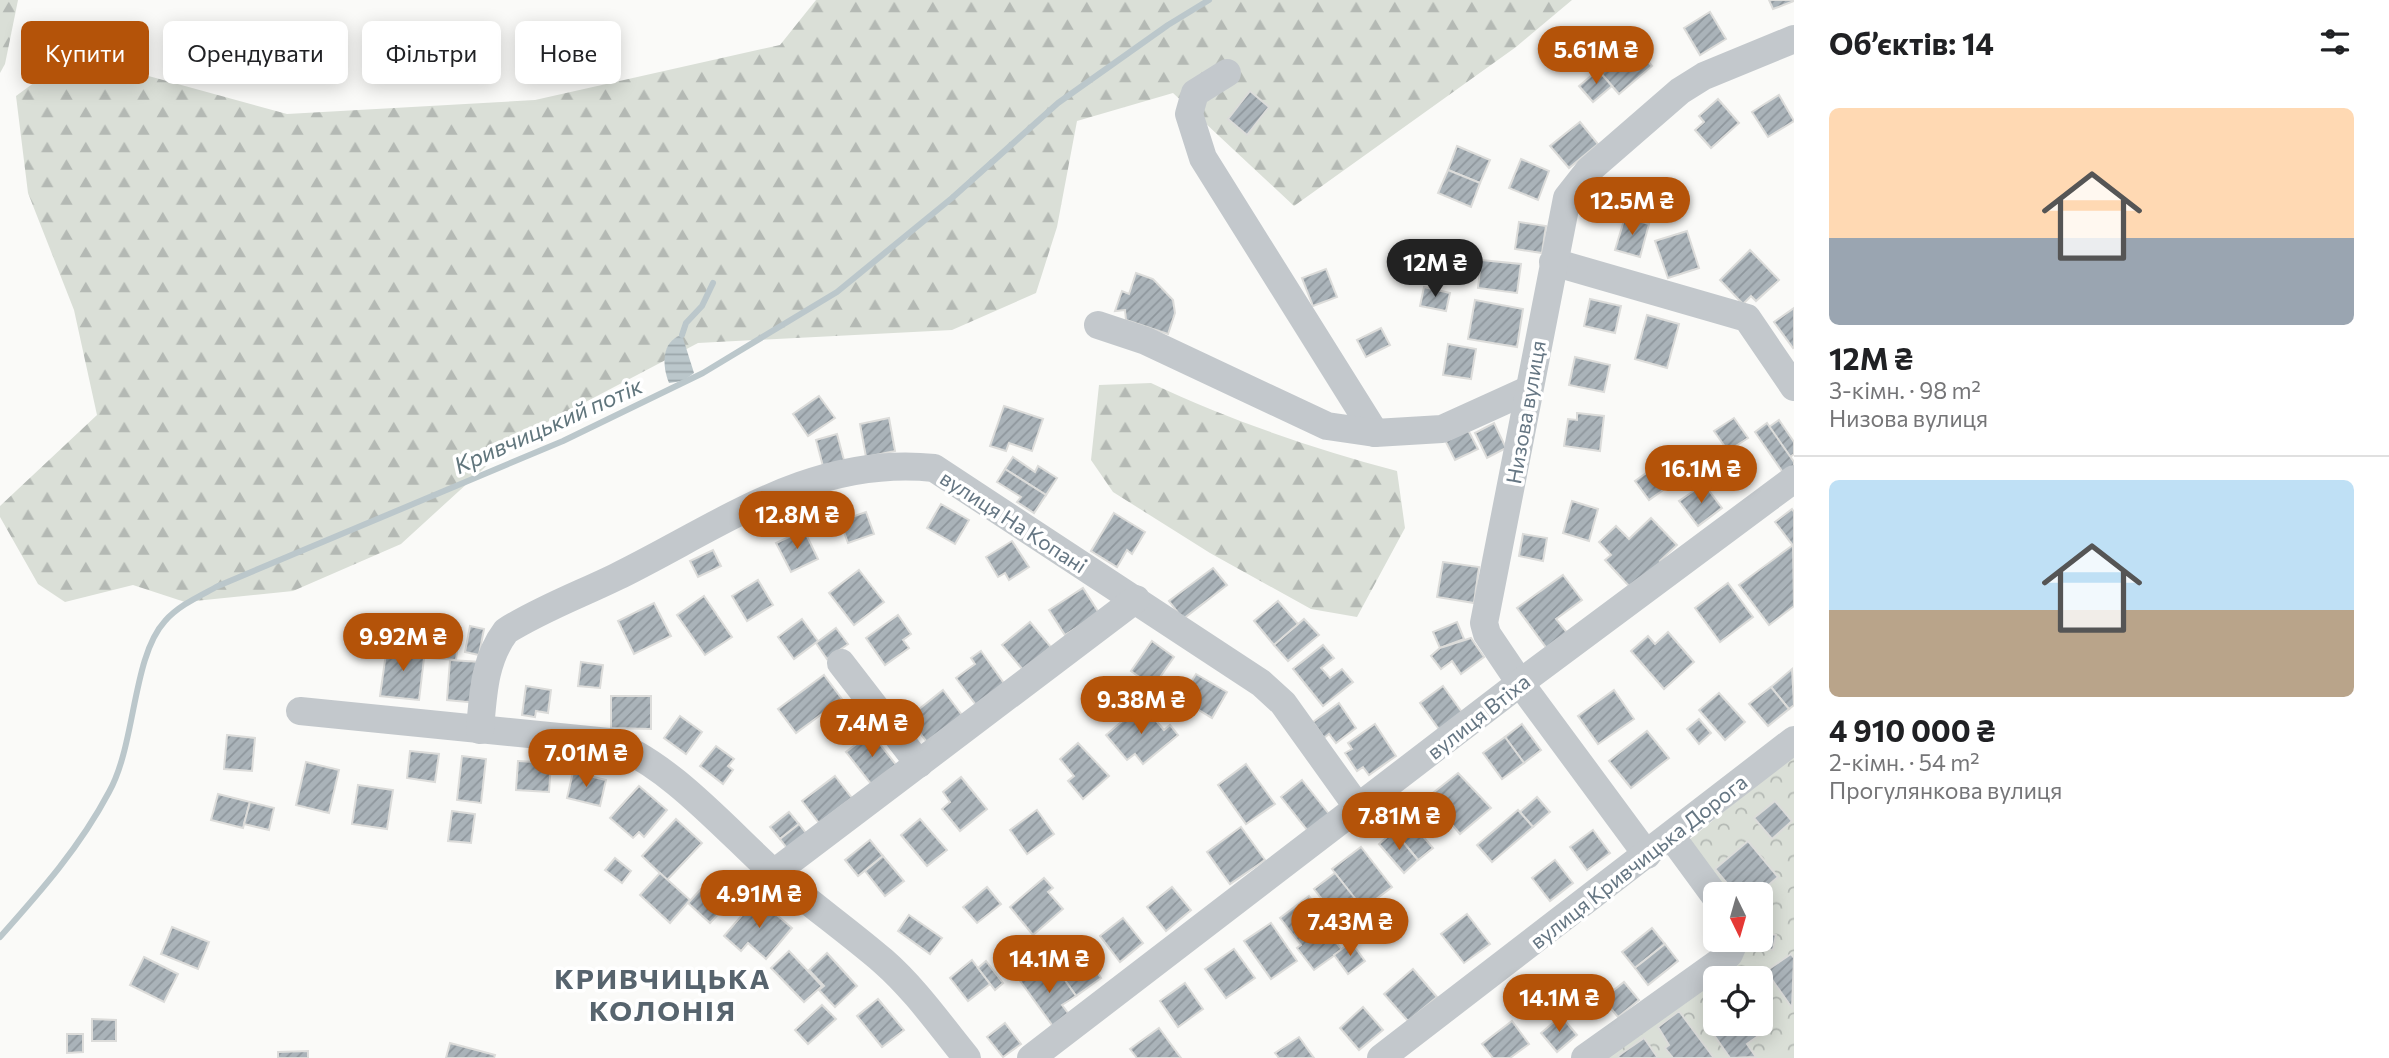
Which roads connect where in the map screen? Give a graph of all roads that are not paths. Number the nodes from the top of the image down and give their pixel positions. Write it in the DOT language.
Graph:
graph roads {
  1 [pos="1794,39"];
  2 [pos="1227,73"];
  3 [pos="1553,262"];
  4 [pos="1098,325"];
  5 [pos="1794,387"];
  6 [pos="1528,390"];
  7 [pos="1375,433"];
  8 [pos="1794,479"];
  9 [pos="1136,599"];
  10 [pos="841,663"];
  11 [pos="1520,683"];
  12 [pos="300,710"];
  13 [pos="480,730"];
  14 [pos="1794,740"];
  15 [pos="919,764"];
  16 [pos="1359,809"];
  17 [pos="1671,836"];
  18 [pos="1647,855"];
  19 [pos="775,873"];
  20 [pos="1705,882"];
  21 [pos="1730,952"];
  22 [pos="967,1058"];
  23 [pos="1031,1058"];
  24 [pos="1381,1058"];
  25 [pos="1585,1058"];
  1 -- 3 [label="street, Низова вулиця"];
  2 -- 7 [label="street"];
  3 -- 5 [label="street"];
  3 -- 6 [label="street, Низова вулиця"];
  4 -- 7 [label="street"];
  6 -- 7 [label="street"];
  6 -- 11 [label="street, Низова вулиця"];
  8 -- 11 [label="street, вулиця Втіха"];
  9 -- 13 [label="street, вулиця На Копані"];
  9 -- 15 [label="street"];
  9 -- 16 [label="street, вулиця На Копані"];
  10 -- 15 [label="street"];
  11 -- 16 [label="street, вулиця Втіха"];
  11 -- 18 [label="street, Низова вулиця"];
  12 -- 13 [label="street"];
  13 -- 19 [label="street"];
  14 -- 17 [label="street, вулиця Кривчицька Дорога"];
  15 -- 19 [label="street"];
  16 -- 23 [label="street, вулиця Втіха"];
  17 -- 18 [label="street, вулиця Кривчицька Дорога"];
  17 -- 20 [label="street"];
  18 -- 24 [label="street, вулиця Кривчицька Дорога"];
  19 -- 22 [label="street"];
  21 -- 25 [label="street"];
}
